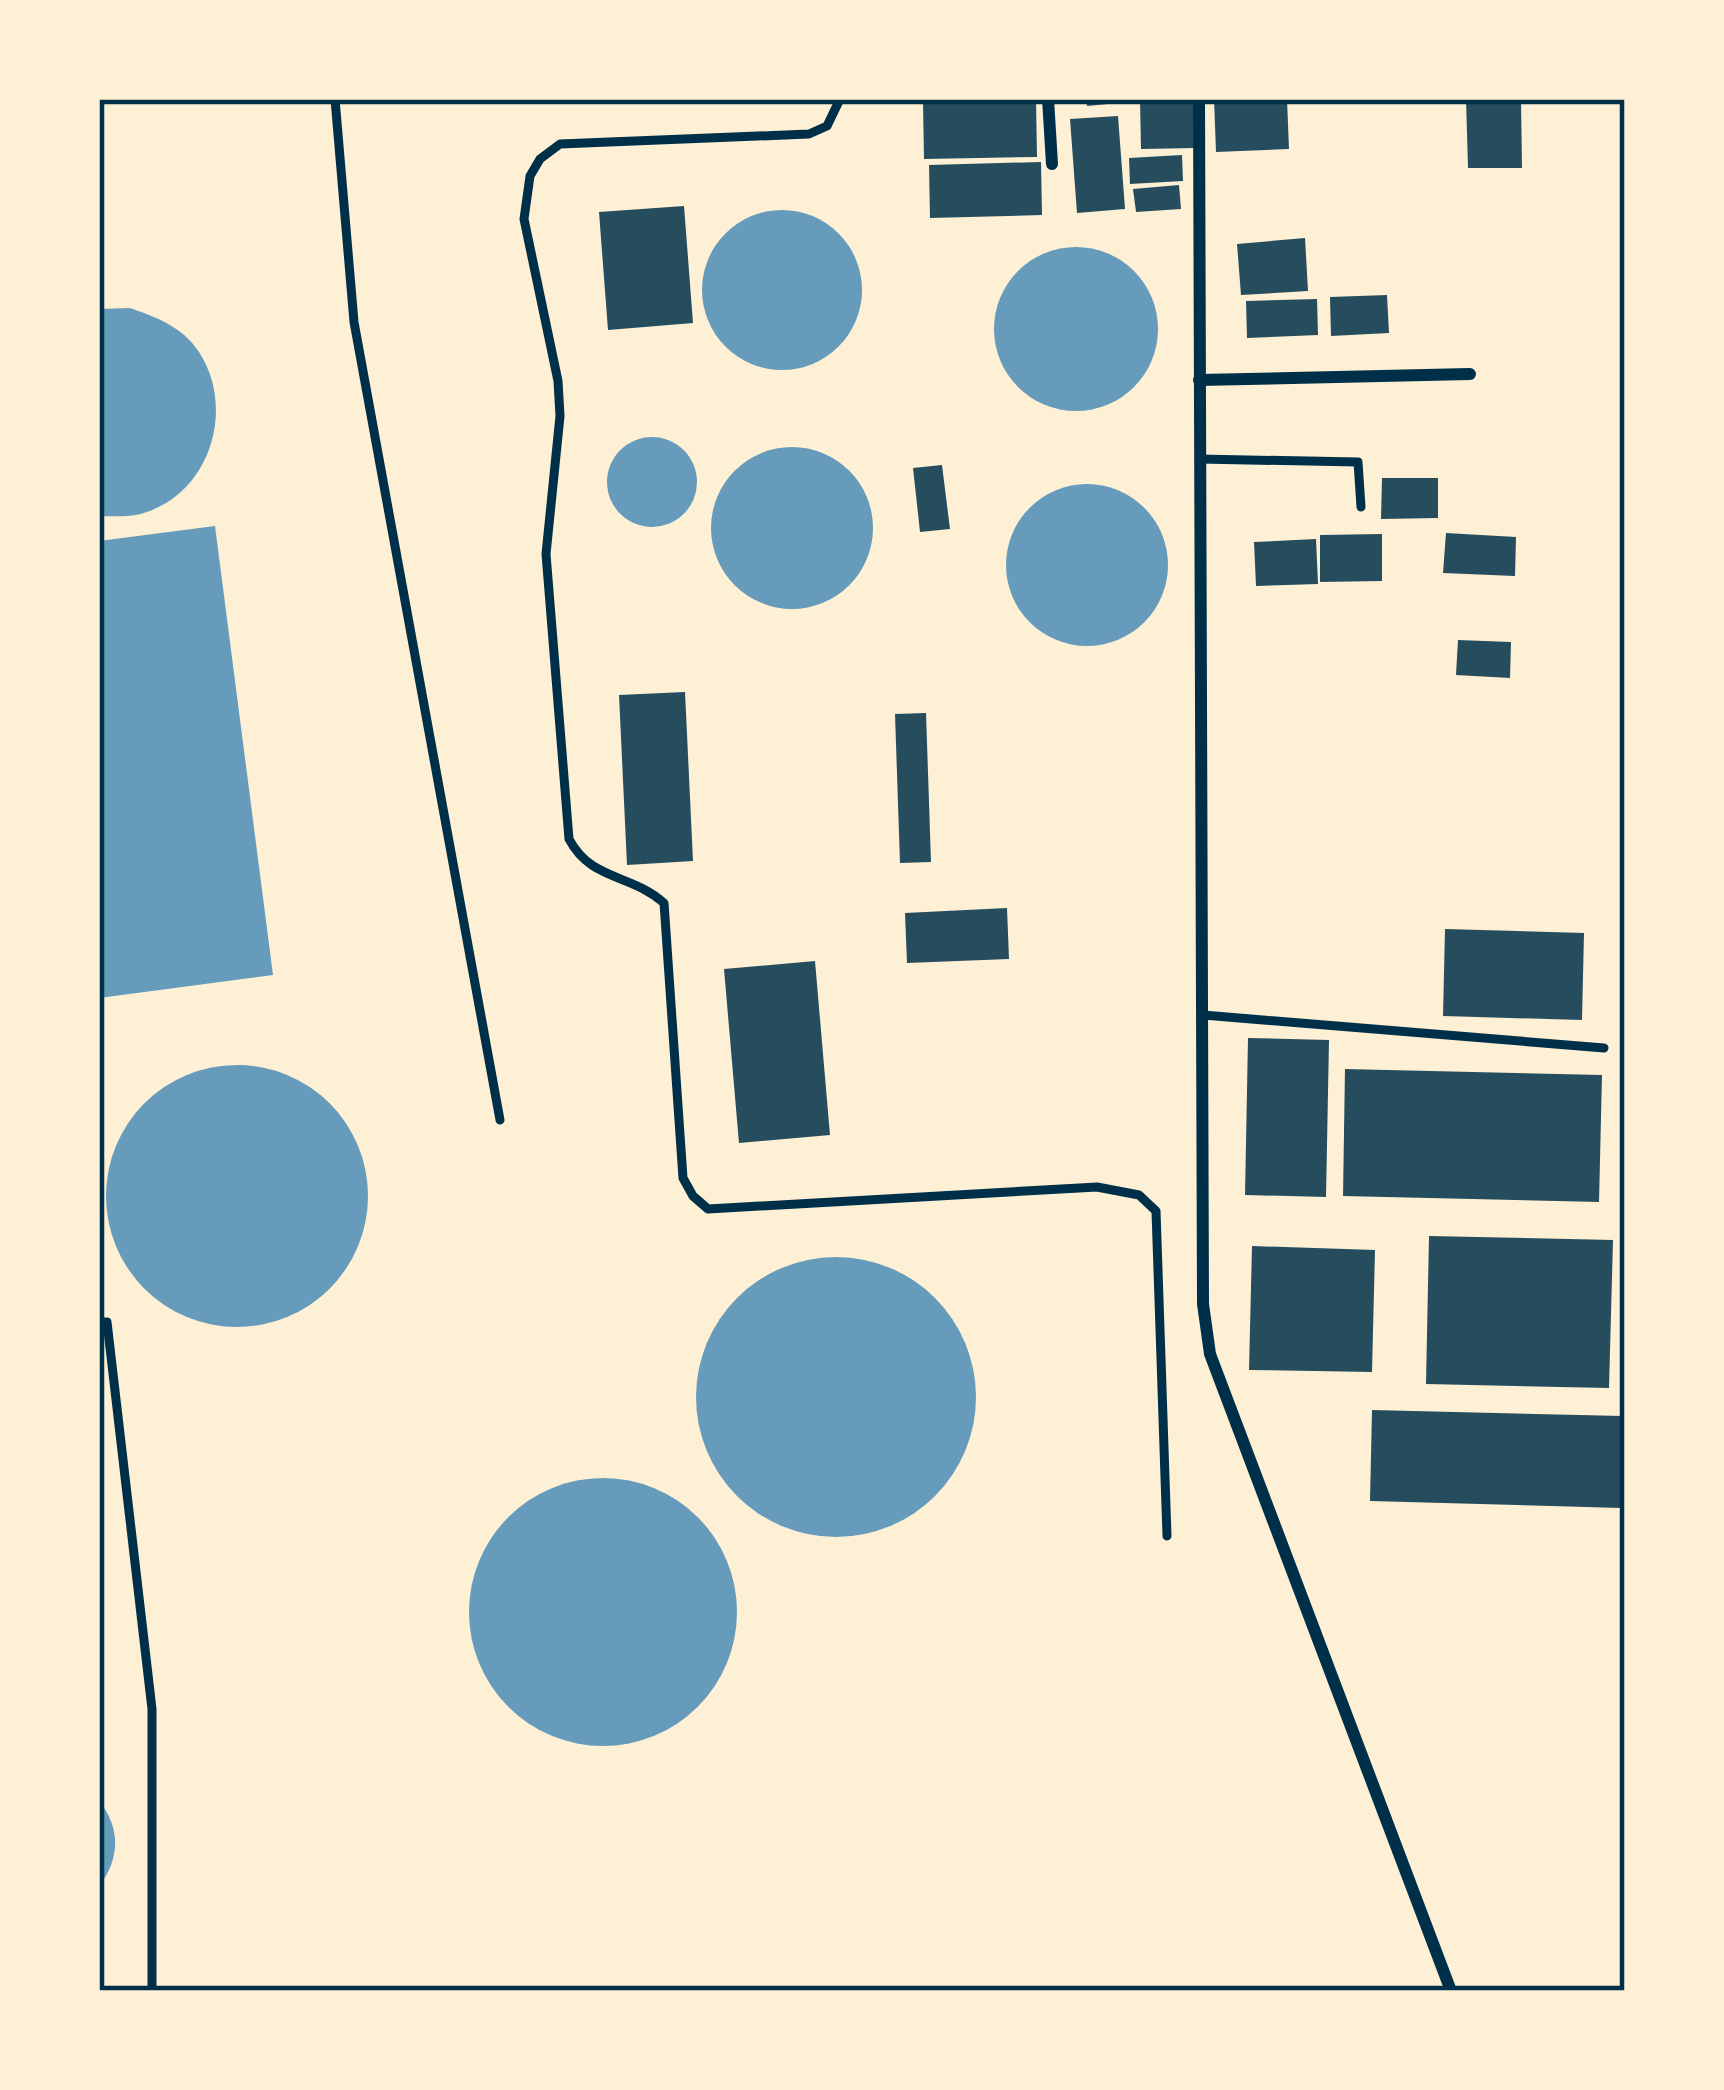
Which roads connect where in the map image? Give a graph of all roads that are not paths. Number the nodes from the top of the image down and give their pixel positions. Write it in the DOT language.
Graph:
graph roads {
  1 [pos="335,99"];
  2 [pos="840,99"];
  3 [pos="1048,99"];
  4 [pos="1198,99"];
  5 [pos="1052,164"];
  6 [pos="1470,374"];
  7 [pos="1198,380"];
  8 [pos="1199,459"];
  9 [pos="1361,507"];
  10 [pos="1203,1016"];
  11 [pos="1604,1048"];
  12 [pos="500,1120"];
  13 [pos="99,1322"];
  14 [pos="1167,1536"];
  15 [pos="152,1991"];
  16 [pos="1451,1991"];
  1 -- 12 [label="lane"];
  2 -- 14 [label="lane"];
  3 -- 5 [label="street"];
  4 -- 7 [label="street"];
  6 -- 7 [label="street"];
  7 -- 8 [label="street"];
  8 -- 9 [label="lane"];
  8 -- 10 [label="street"];
  10 -- 11 [label="lane"];
  10 -- 16 [label="street"];
  13 -- 15 [label="lane"];
}
